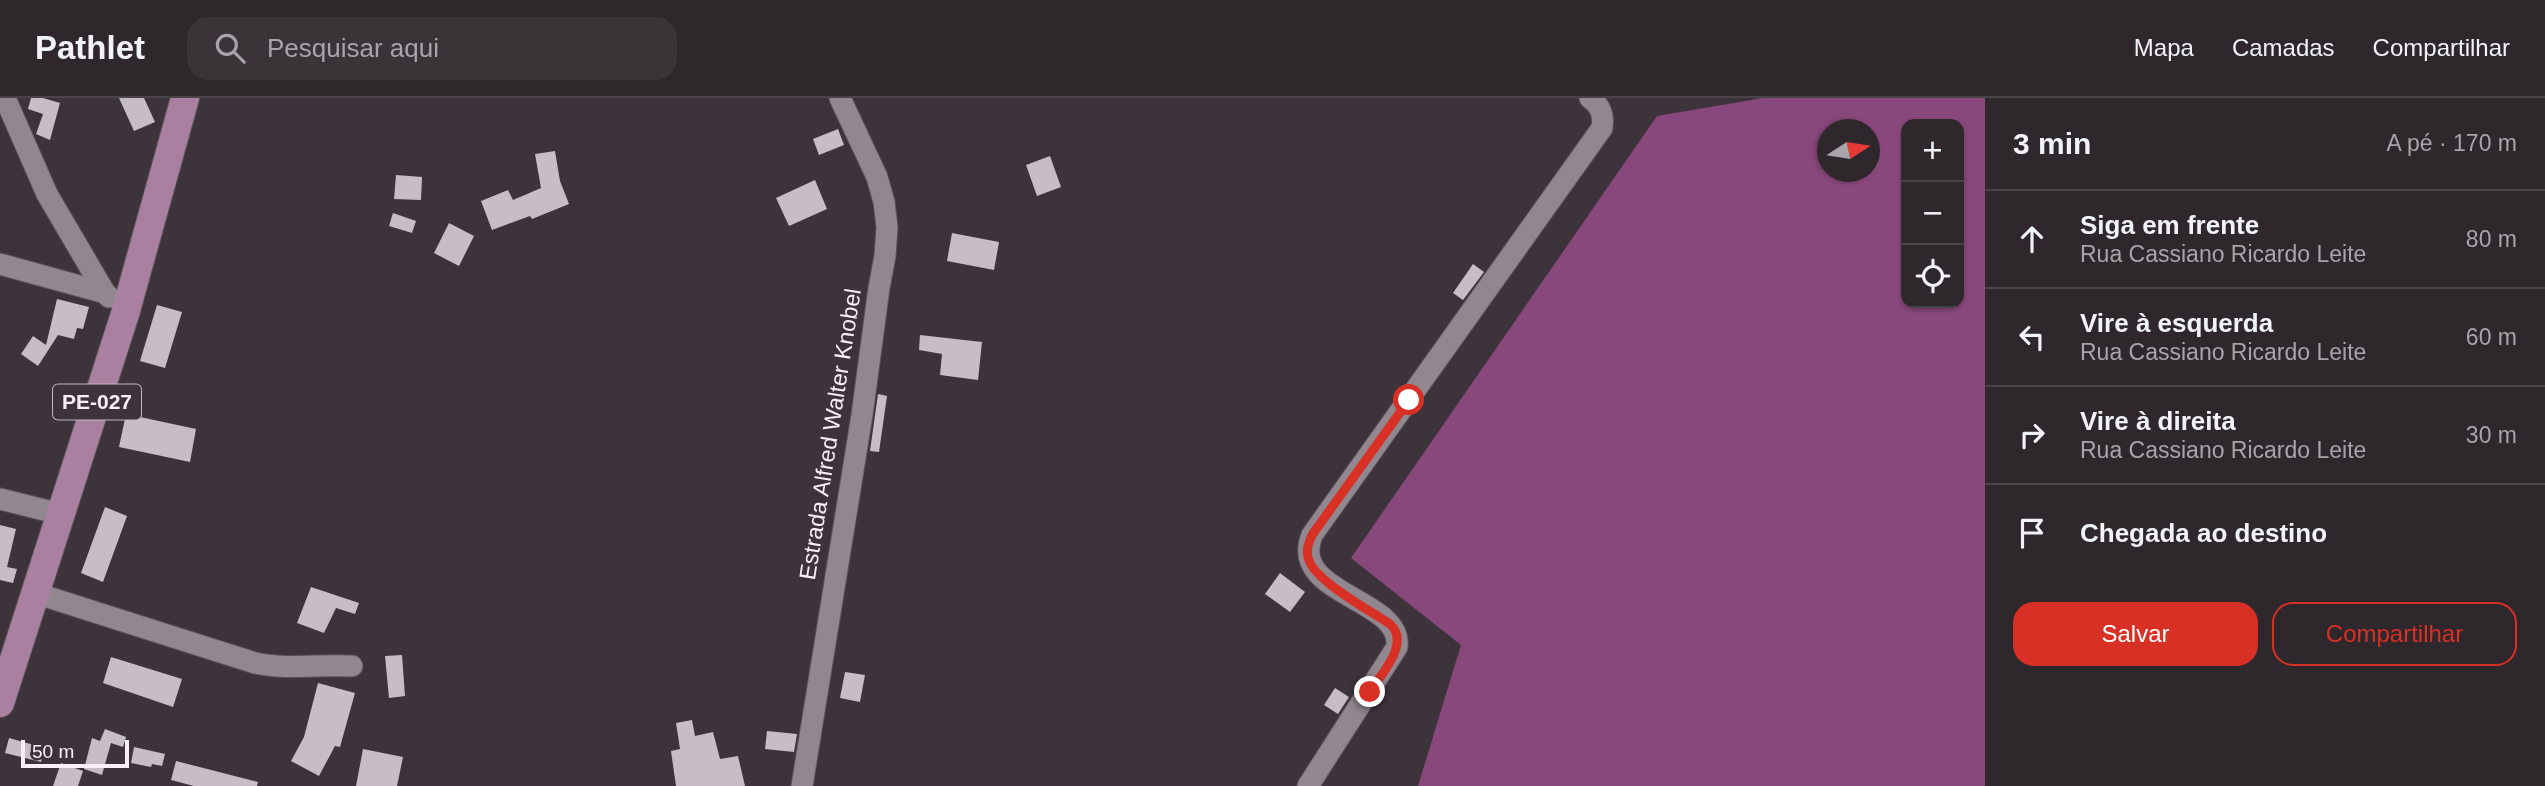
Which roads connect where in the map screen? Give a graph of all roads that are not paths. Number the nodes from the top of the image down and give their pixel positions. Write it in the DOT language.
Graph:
graph roads {
  1 [pos="5,98"];
  2 [pos="185,98"];
  3 [pos="839,98"];
  4 [pos="1590,98"];
  5 [pos="0,264"];
  6 [pos="105,293"];
  7 [pos="125,314"];
  8 [pos="0,499"];
  9 [pos="60,514"];
  10 [pos="35,593"];
  11 [pos="352,666"];
  12 [pos="0,703"];
  13 [pos="802,786"];
  14 [pos="1308,786"];
  1 -- 6 [label="street"];
  2 -- 7 [label="main road, PE-027"];
  3 -- 13 [label="street, Estrada Alfred Walter Knobel"];
  4 -- 14 [label="street"];
  5 -- 6 [label="street"];
  6 -- 7 [label="street"];
  7 -- 9 [label="main road, PE-027"];
  8 -- 9 [label="street"];
  9 -- 10 [label="main road, PE-027"];
  10 -- 11 [label="street"];
  10 -- 12 [label="main road, PE-027"];
}
